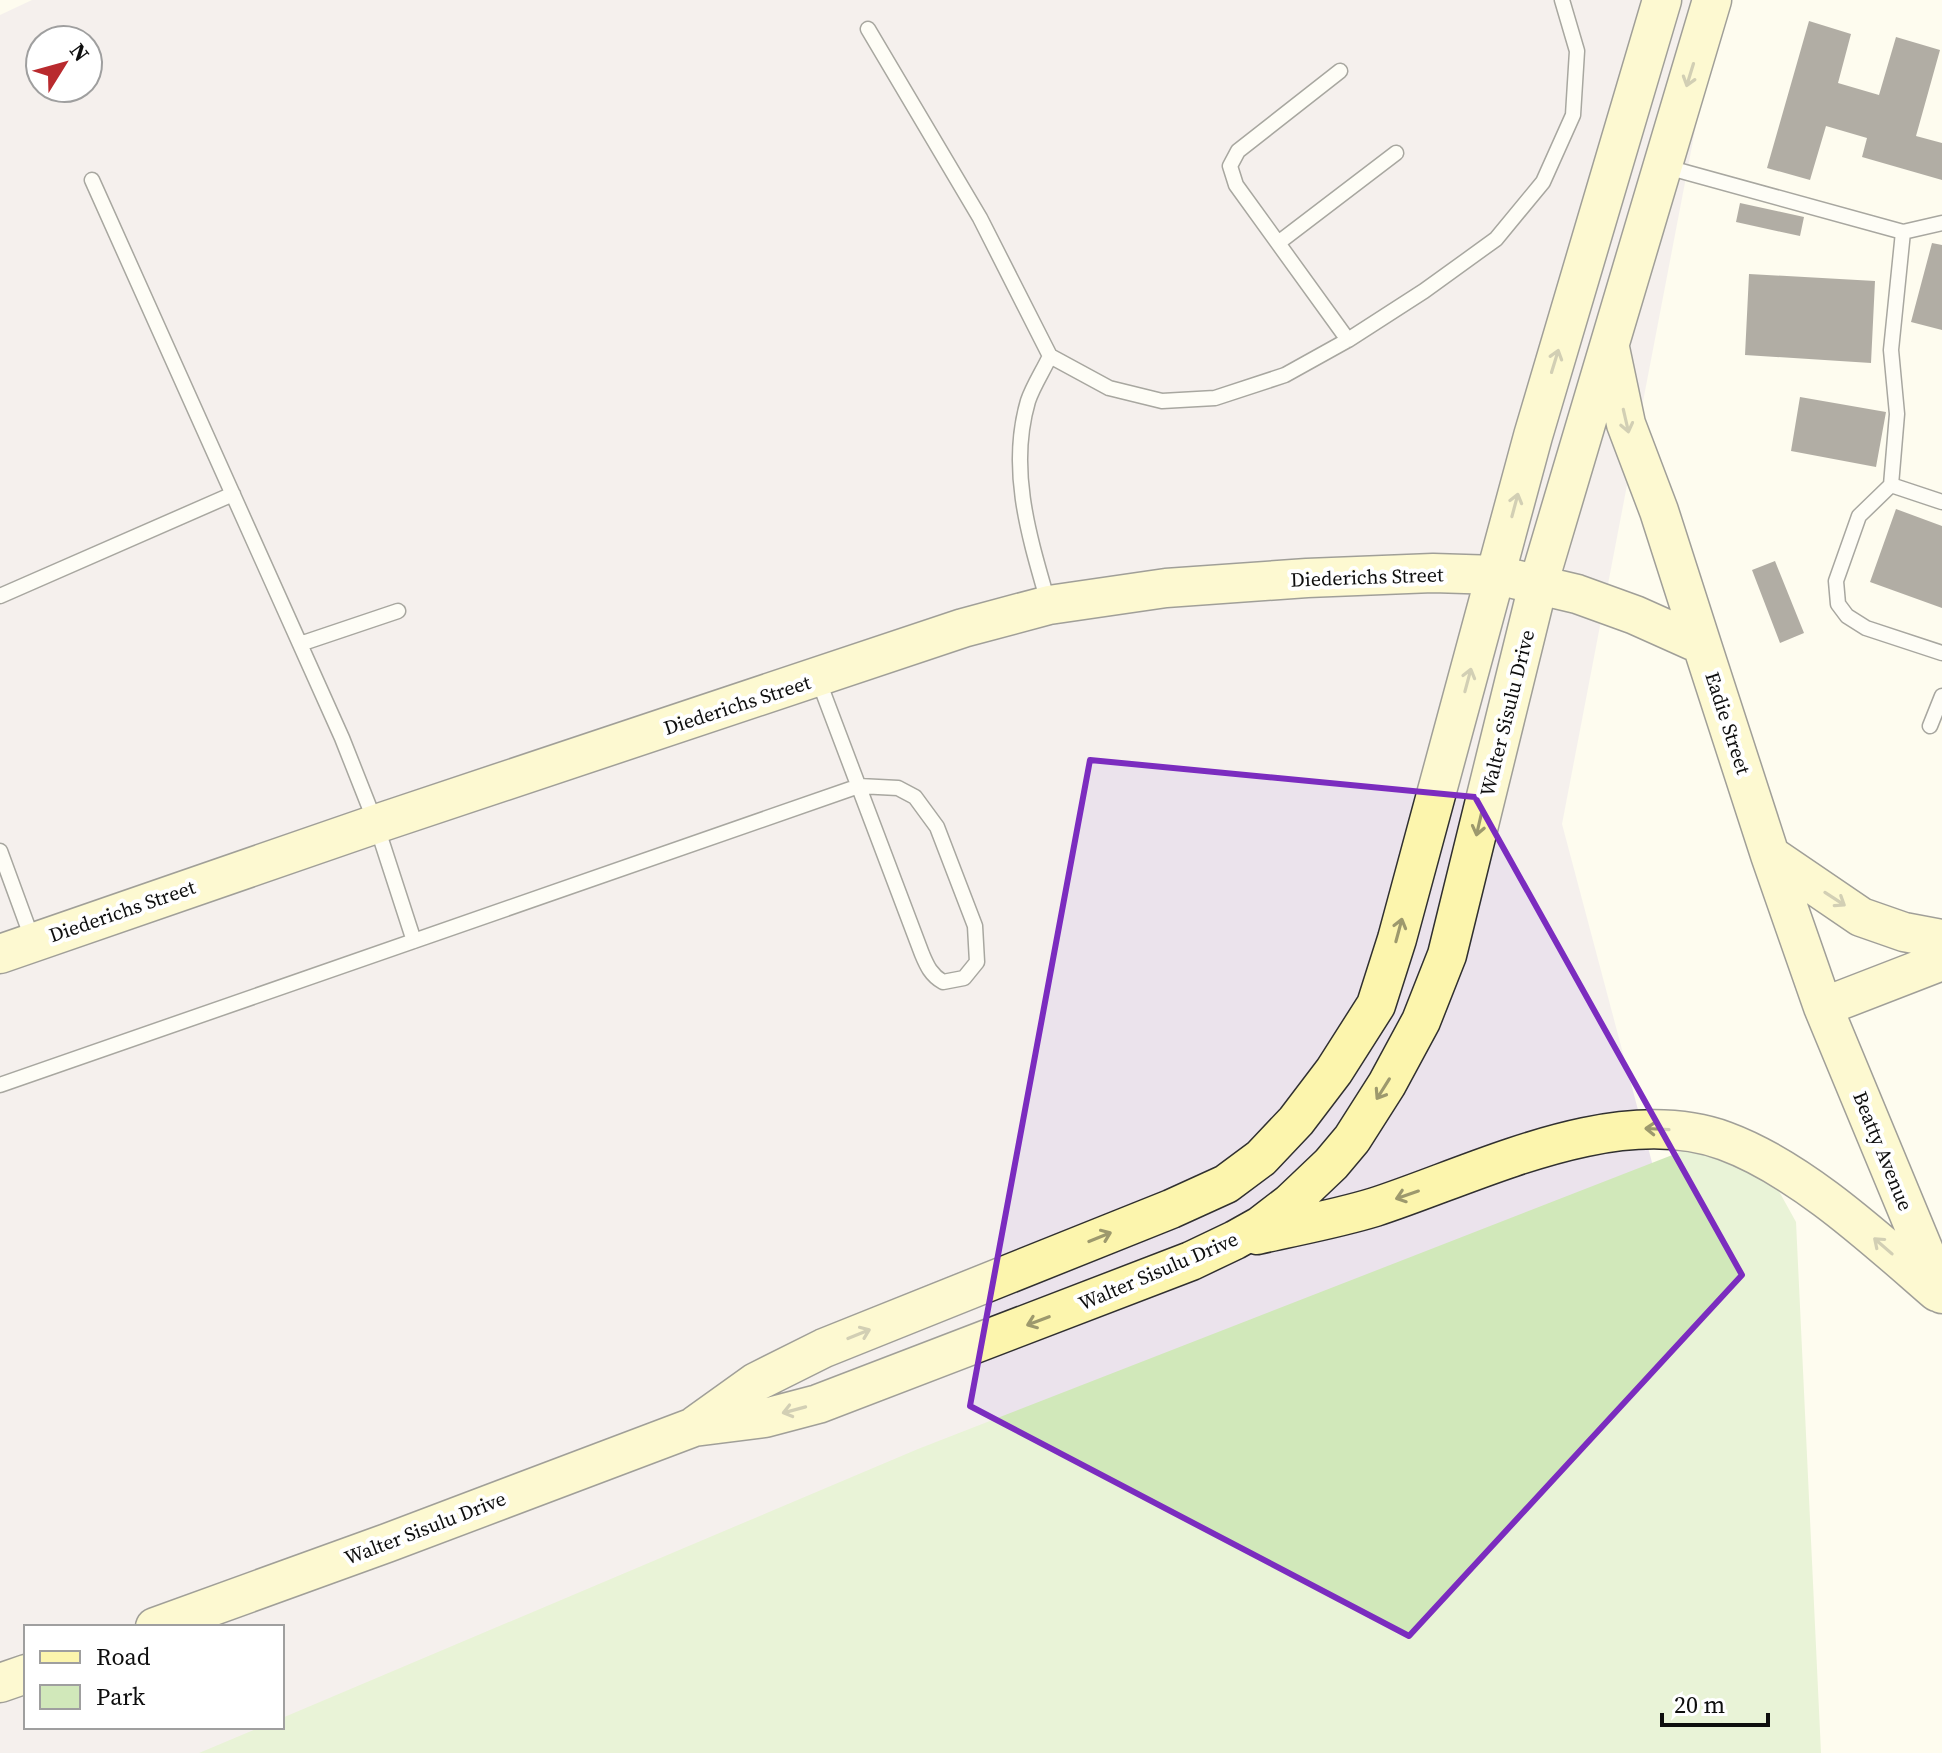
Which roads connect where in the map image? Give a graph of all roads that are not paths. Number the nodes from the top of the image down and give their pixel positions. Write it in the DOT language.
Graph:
graph roads {
  1 [pos="1562,0"];
  2 [pos="1662,0"];
  3 [pos="1712,0"];
  4 [pos="868,29"];
  5 [pos="1340,71"];
  6 [pos="1396,153"];
  7 [pos="1663,166"];
  8 [pos="92,180"];
  9 [pos="1942,223"];
  10 [pos="1903,232"];
  11 [pos="1278,243"];
  12 [pos="1348,340"];
  13 [pos="1610,345"];
  14 [pos="1050,356"];
  15 [pos="1891,485"];
  16 [pos="233,494"];
  17 [pos="1942,502"];
  18 [pos="1497,575"];
  19 [pos="1538,585"];
  20 [pos="0,596"];
  21 [pos="1049,605"];
  22 [pos="398,611"];
  23 [pos="300,644"];
  24 [pos="1702,645"];
  25 [pos="1942,653"];
  26 [pos="817,678"];
  27 [pos="1942,696"];
  28 [pos="1930,726"];
  29 [pos="859,786"];
  30 [pos="376,824"];
  31 [pos="0,851"];
  32 [pos="1770,855"];
  33 [pos="1942,939"];
  34 [pos="414,941"];
  35 [pos="16,948"];
  36 [pos="1942,961"];
  37 [pos="1823,1007"];
  38 [pos="0,1085"];
  39 [pos="1235,1240"];
  40 [pos="1942,1296"];
  41 [pos="694,1427"];
  42 [pos="161,1625"];
  43 [pos="24,1675"];
  44 [pos="0,1683"];
  1 -- 12 [label="lane"];
  18 -- 2 [label="main road, Walter Sisulu Drive, one-way"];
  3 -- 7 [label="main road, Walter Sisulu Drive, one-way"];
  4 -- 14 [label="lane"];
  5 -- 11 [label="lane"];
  6 -- 11 [label="lane"];
  7 -- 10 [label="lane"];
  7 -- 13 [label="main road, Walter Sisulu Drive"];
  8 -- 16 [label="lane"];
  9 -- 10 [label="lane"];
  10 -- 15 [label="lane"];
  11 -- 12 [label="lane"];
  12 -- 14 [label="lane"];
  13 -- 19 [label="main road, Walter Sisulu Drive"];
  13 -- 24 [label="main road, one-way"];
  14 -- 21 [label="lane"];
  15 -- 17 [label="lane"];
  15 -- 25 [label="lane"];
  16 -- 20 [label="lane"];
  16 -- 23 [label="lane"];
  18 -- 19 [label="main road, Eadie Street"];
  18 -- 21 [label="main road, Diederichs Street"];
  41 -- 18 [label="main road, Walter Sisulu Drive, one-way"];
  19 -- 24 [label="main road, Eadie Street"];
  19 -- 39 [label="main road, Walter Sisulu Drive, one-way"];
  21 -- 26 [label="main road, Diederichs Street"];
  22 -- 23 [label="lane"];
  23 -- 30 [label="lane"];
  24 -- 32 [label="main road, Eadie Street"];
  26 -- 29 [label="lane"];
  26 -- 30 [label="main road, Diederichs Street"];
  27 -- 28 [label="lane"];
  29 -- 29 [label="lane"];
  29 -- 34 [label="lane"];
  30 -- 34 [label="lane"];
  30 -- 35 [label="main road, Diederichs Street"];
  31 -- 35 [label="lane"];
  32 -- 33 [label="main road, one-way"];
  32 -- 37 [label="main road, Eadie Street"];
  34 -- 38 [label="lane"];
  36 -- 37 [label="main road"];
  37 -- 40 [label="main road, Beatty Avenue"];
  40 -- 39 [label="main road, one-way"];
  39 -- 41 [label="main road, Walter Sisulu Drive, one-way"];
  41 -- 42 [label="main road, Walter Sisulu Drive"];
  43 -- 44 [label="main road"];
}
